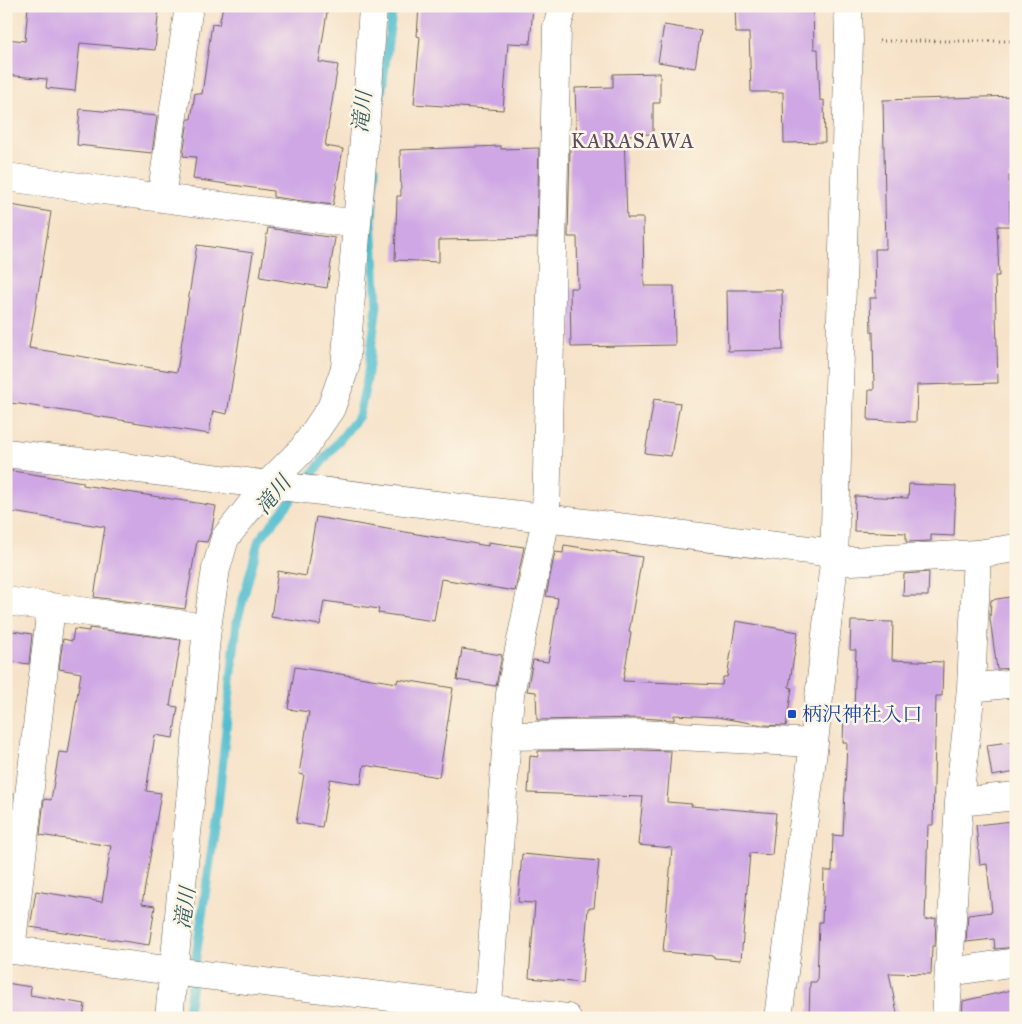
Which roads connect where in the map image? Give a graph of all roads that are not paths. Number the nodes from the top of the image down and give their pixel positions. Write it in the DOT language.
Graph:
graph roads {
  1 [pos="189,6"];
  2 [pos="373,6"];
  3 [pos="564,6"];
  4 [pos="848,6"];
  5 [pos="6,177"];
  6 [pos="161,198"];
  7 [pos="358,224"];
  8 [pos="6,452"];
  9 [pos="268,484"];
  10 [pos="546,518"];
  11 [pos="1016,548"];
  12 [pos="978,554"];
  13 [pos="834,558"];
  14 [pos="6,601"];
  15 [pos="51,607"];
  16 [pos="207,628"];
  17 [pos="1016,682"];
  18 [pos="971,688"];
  19 [pos="507,736"];
  20 [pos="814,743"];
  21 [pos="1016,796"];
  22 [pos="958,802"];
  23 [pos="9,949"];
  24 [pos="1016,962"];
  25 [pos="181,972"];
  26 [pos="950,972"];
  27 [pos="487,1014"];
  28 [pos="169,1018"];
  29 [pos="567,1018"];
  30 [pos="778,1018"];
  31 [pos="946,1018"];
  1 -- 6 [label="street"];
  2 -- 7 [label="street"];
  3 -- 10 [label="street"];
  4 -- 13 [label="street"];
  5 -- 6 [label="street"];
  6 -- 7 [label="street"];
  7 -- 9 [label="street"];
  8 -- 9 [label="street"];
  9 -- 10 [label="street"];
  9 -- 16 [label="street"];
  10 -- 13 [label="street"];
  10 -- 19 [label="street"];
  11 -- 12 [label="street"];
  12 -- 13 [label="street"];
  12 -- 18 [label="street"];
  13 -- 20 [label="street"];
  14 -- 15 [label="street"];
  15 -- 16 [label="street"];
  15 -- 23 [label="street"];
  16 -- 25 [label="street"];
  17 -- 18 [label="street"];
  18 -- 22 [label="street"];
  19 -- 20 [label="street"];
  19 -- 27 [label="street"];
  20 -- 30 [label="street"];
  21 -- 22 [label="street"];
  22 -- 26 [label="street"];
  23 -- 25 [label="street"];
  24 -- 26 [label="street"];
  25 -- 27 [label="street"];
  25 -- 28 [label="street"];
  26 -- 31 [label="street"];
  27 -- 29 [label="street"];
}
